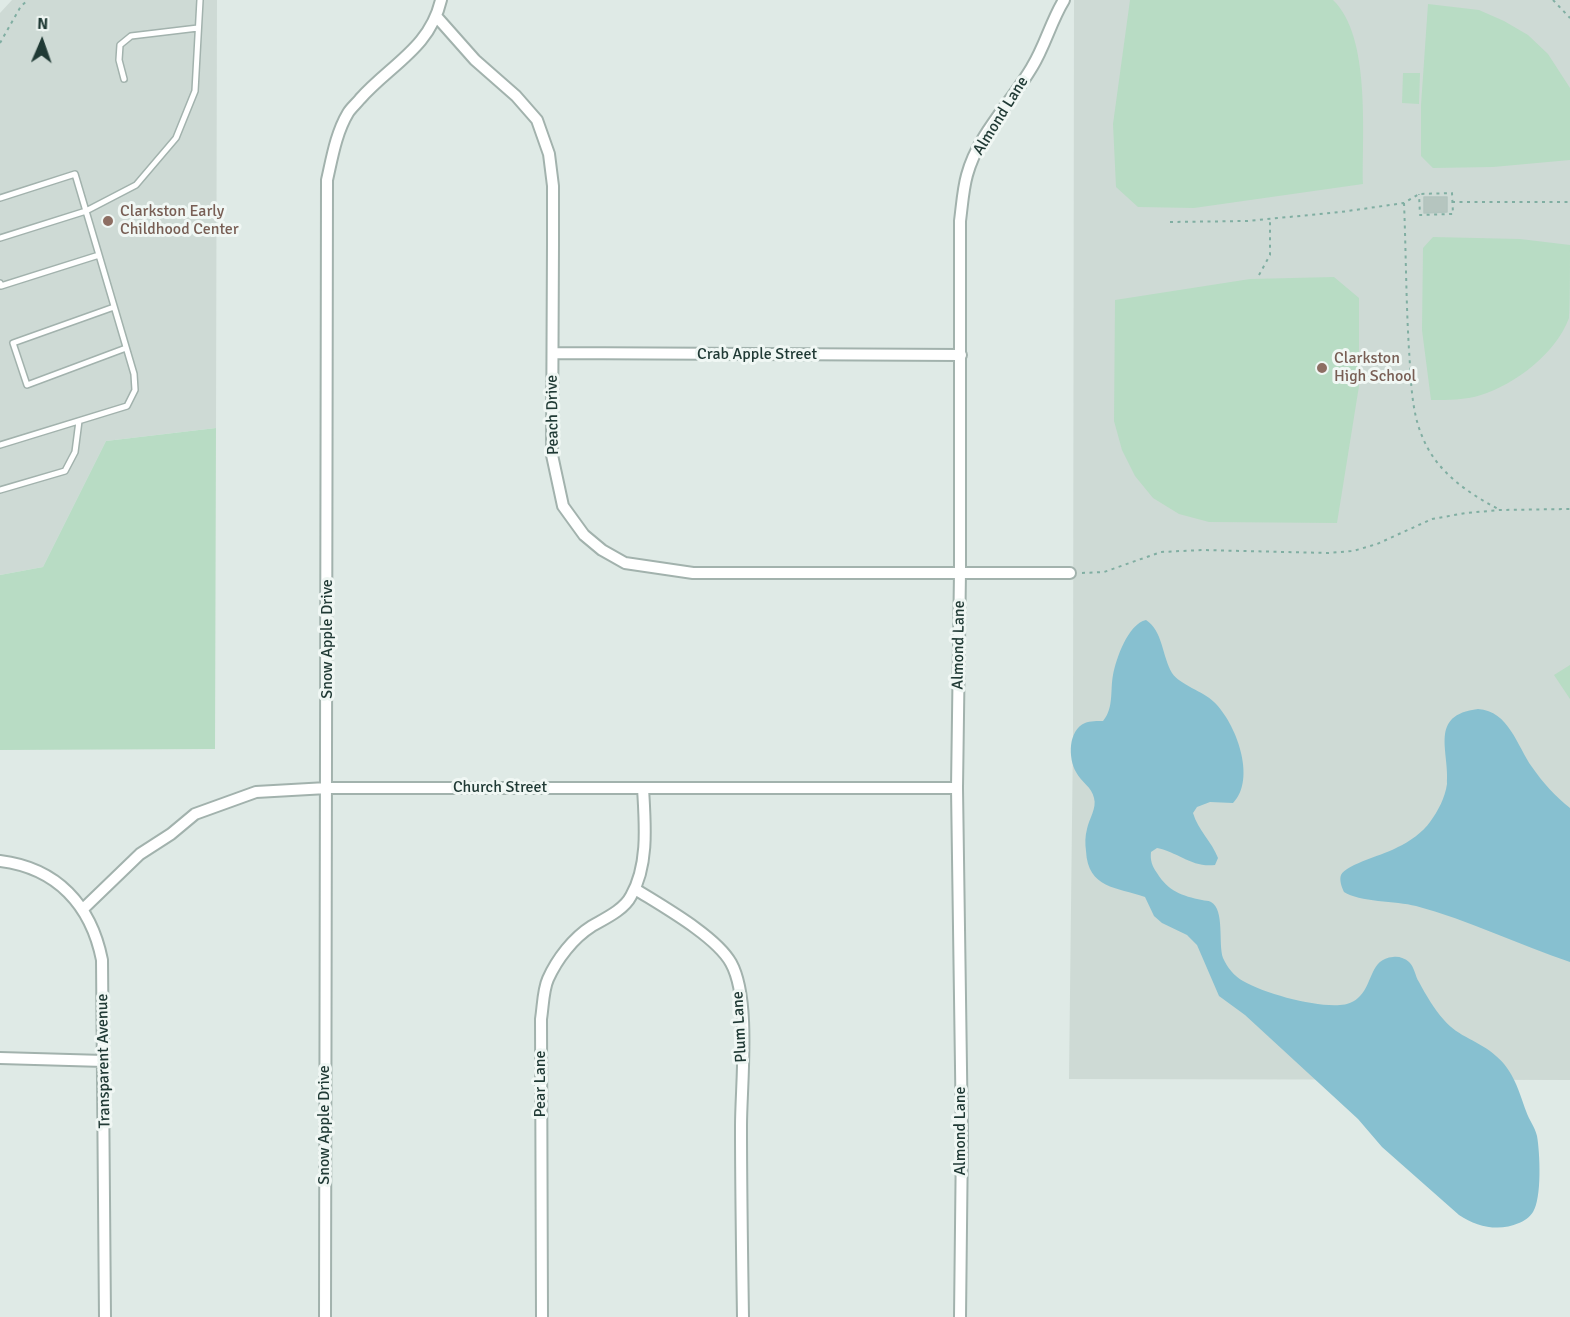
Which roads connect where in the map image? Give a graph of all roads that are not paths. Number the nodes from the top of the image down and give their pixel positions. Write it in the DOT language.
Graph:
graph roads {
  1 [pos="200,0"];
  2 [pos="441,0"];
  3 [pos="1064,0"];
  4 [pos="436,16"];
  5 [pos="198,28"];
  6 [pos="124,80"];
  7 [pos="0,198"];
  8 [pos="86,211"];
  9 [pos="0,238"];
  10 [pos="99,255"];
  11 [pos="0,284"];
  12 [pos="114,307"];
  13 [pos="126,348"];
  14 [pos="553,353"];
  15 [pos="960,355"];
  16 [pos="79,421"];
  17 [pos="0,445"];
  18 [pos="0,490"];
  19 [pos="960,572"];
  20 [pos="1070,573"];
  21 [pos="327,788"];
  22 [pos="643,788"];
  23 [pos="957,788"];
  24 [pos="0,861"];
  25 [pos="635,888"];
  26 [pos="82,909"];
  27 [pos="0,1058"];
  28 [pos="104,1061"];
  29 [pos="105,1317"];
  30 [pos="325,1317"];
  31 [pos="542,1317"];
  32 [pos="743,1317"];
  33 [pos="960,1317"];
  1 -- 5 [label="lane"];
  2 -- 4 [label="street, Snow Apple Drive"];
  3 -- 15 [label="street, Almond Lane"];
  4 -- 14 [label="street, Peach Drive"];
  4 -- 21 [label="street, Snow Apple Drive"];
  5 -- 6 [label="lane"];
  5 -- 8 [label="lane"];
  7 -- 8 [label="lane"];
  8 -- 9 [label="lane"];
  8 -- 10 [label="lane"];
  10 -- 11 [label="lane"];
  10 -- 12 [label="lane"];
  12 -- 13 [label="lane"];
  12 -- 13 [label="lane"];
  13 -- 16 [label="lane"];
  14 -- 15 [label="street, Crab Apple Street"];
  14 -- 19 [label="street, Peach Drive"];
  15 -- 19 [label="street, Almond Lane"];
  16 -- 17 [label="lane"];
  16 -- 18 [label="lane"];
  19 -- 20 [label="street, Peach Drive"];
  19 -- 23 [label="street, Almond Lane"];
  21 -- 22 [label="street, Church Street"];
  21 -- 26 [label="street, Church Street"];
  21 -- 30 [label="street, Snow Apple Drive"];
  22 -- 23 [label="street, Church Street"];
  22 -- 25 [label="street"];
  23 -- 33 [label="street, Almond Lane"];
  24 -- 26 [label="street, Transparent Avenue"];
  25 -- 31 [label="street, Pear Lane"];
  25 -- 32 [label="street, Plum Lane"];
  26 -- 28 [label="street, Transparent Avenue"];
  27 -- 28 [label="street"];
  28 -- 29 [label="street, Transparent Avenue"];
}
